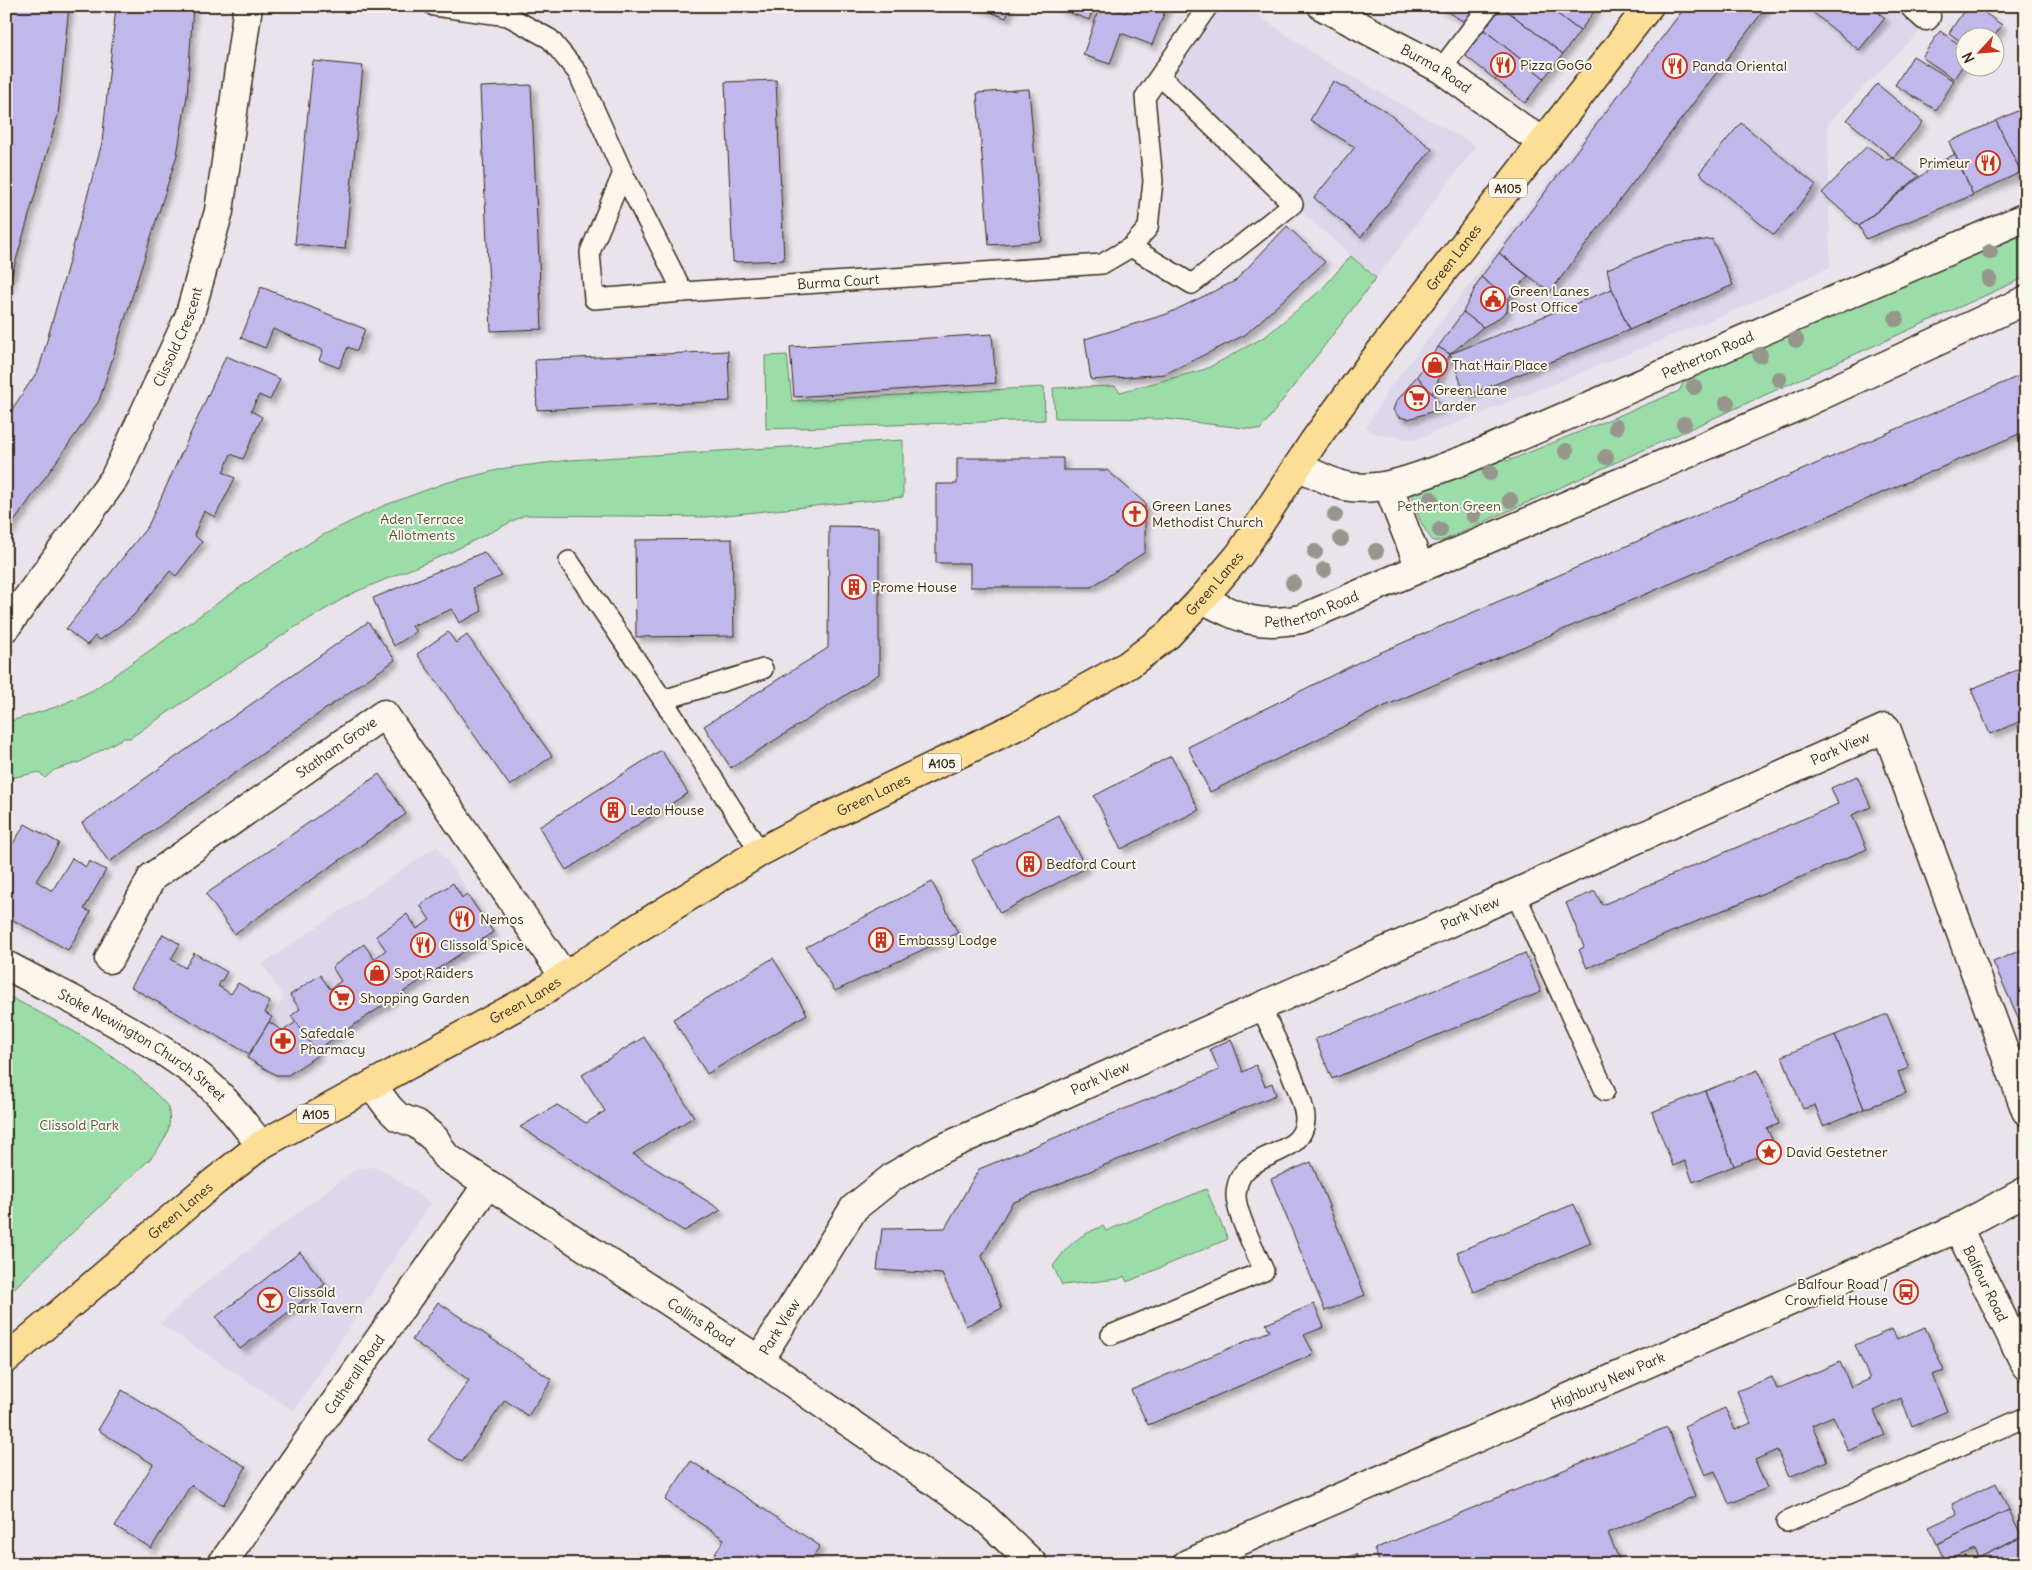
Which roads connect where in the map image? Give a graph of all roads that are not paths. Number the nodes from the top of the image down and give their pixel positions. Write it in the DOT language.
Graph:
graph roads {
  1 [pos="248,6"];
  2 [pos="434,6"];
  3 [pos="1208,6"];
  4 [pos="1322,6"];
  5 [pos="1489,6"];
  6 [pos="1649,6"];
  7 [pos="1441,69"];
  8 [pos="1160,76"];
  9 [pos="1544,141"];
  10 [pos="623,173"];
  11 [pos="2026,217"];
  12 [pos="1132,248"];
  13 [pos="683,292"];
  14 [pos="2026,300"];
  15 [pos="1298,466"];
  16 [pos="1388,486"];
  17 [pos="569,561"];
  18 [pos="1420,568"];
  19 [pos="1202,599"];
  20 [pos="6,627"];
  21 [pos="764,669"];
  22 [pos="663,700"];
  23 [pos="760,852"];
  24 [pos="1515,893"];
  25 [pos="109,959"];
  26 [pos="6,965"];
  27 [pos="564,976"];
  28 [pos="1261,1007"];
  29 [pos="372,1085"];
  30 [pos="1605,1091"];
  31 [pos="2026,1111"];
  32 [pos="260,1145"];
  33 [pos="487,1185"];
  34 [pos="2026,1192"];
  35 [pos="1958,1228"];
  36 [pos="1112,1335"];
  37 [pos="6,1359"];
  38 [pos="759,1360"];
  39 [pos="2026,1366"];
  40 [pos="2026,1417"];
  41 [pos="1786,1522"];
  42 [pos="222,1564"];
  43 [pos="1033,1564"];
  44 [pos="1187,1564"];
  1 -- 20 [label="street, Clissold Crescent"];
  2 -- 10 [label="lane"];
  3 -- 8 [label="lane, Burma Court"];
  4 -- 7 [label="street, Burma Road"];
  5 -- 7 [label="lane"];
  6 -- 9 [label="main road, Green Lanes / A105"];
  7 -- 9 [label="street, Burma Road"];
  8 -- 12 [label="lane, Burma Court"];
  8 -- 12 [label="lane"];
  9 -- 15 [label="main road, Green Lanes / A105"];
  10 -- 13 [label="lane"];
  10 -- 13 [label="lane, Burma Court"];
  11 -- 16 [label="street, Petherton Road"];
  12 -- 13 [label="lane, Burma Court"];
  14 -- 18 [label="street, Petherton Road"];
  15 -- 16 [label="street, Petherton Road"];
  15 -- 19 [label="main road, Green Lanes / A105"];
  16 -- 18 [label="street"];
  17 -- 22 [label="lane"];
  18 -- 19 [label="street, Petherton Road"];
  19 -- 23 [label="main road, Green Lanes / A105"];
  21 -- 22 [label="lane"];
  22 -- 23 [label="lane"];
  23 -- 27 [label="main road, Green Lanes / A105"];
  24 -- 28 [label="street, Park View"];
  24 -- 30 [label="lane"];
  24 -- 31 [label="street, Park View"];
  25 -- 27 [label="street, Statham Grove"];
  26 -- 32 [label="street, Stoke Newington Church Street"];
  27 -- 29 [label="main road, Green Lanes / A105"];
  28 -- 36 [label="lane"];
  28 -- 38 [label="street, Park View"];
  29 -- 32 [label="main road, Green Lanes / A105"];
  29 -- 33 [label="street, Collins Road"];
  32 -- 37 [label="main road, Green Lanes / A105"];
  33 -- 38 [label="street, Collins Road"];
  33 -- 42 [label="street, Catherall Road"];
  34 -- 35 [label="street, Highbury New Park"];
  35 -- 39 [label="street, Balfour Road"];
  35 -- 44 [label="street, Highbury New Park"];
  38 -- 43 [label="street, Collins Road"];
  40 -- 41 [label="lane"];
}
